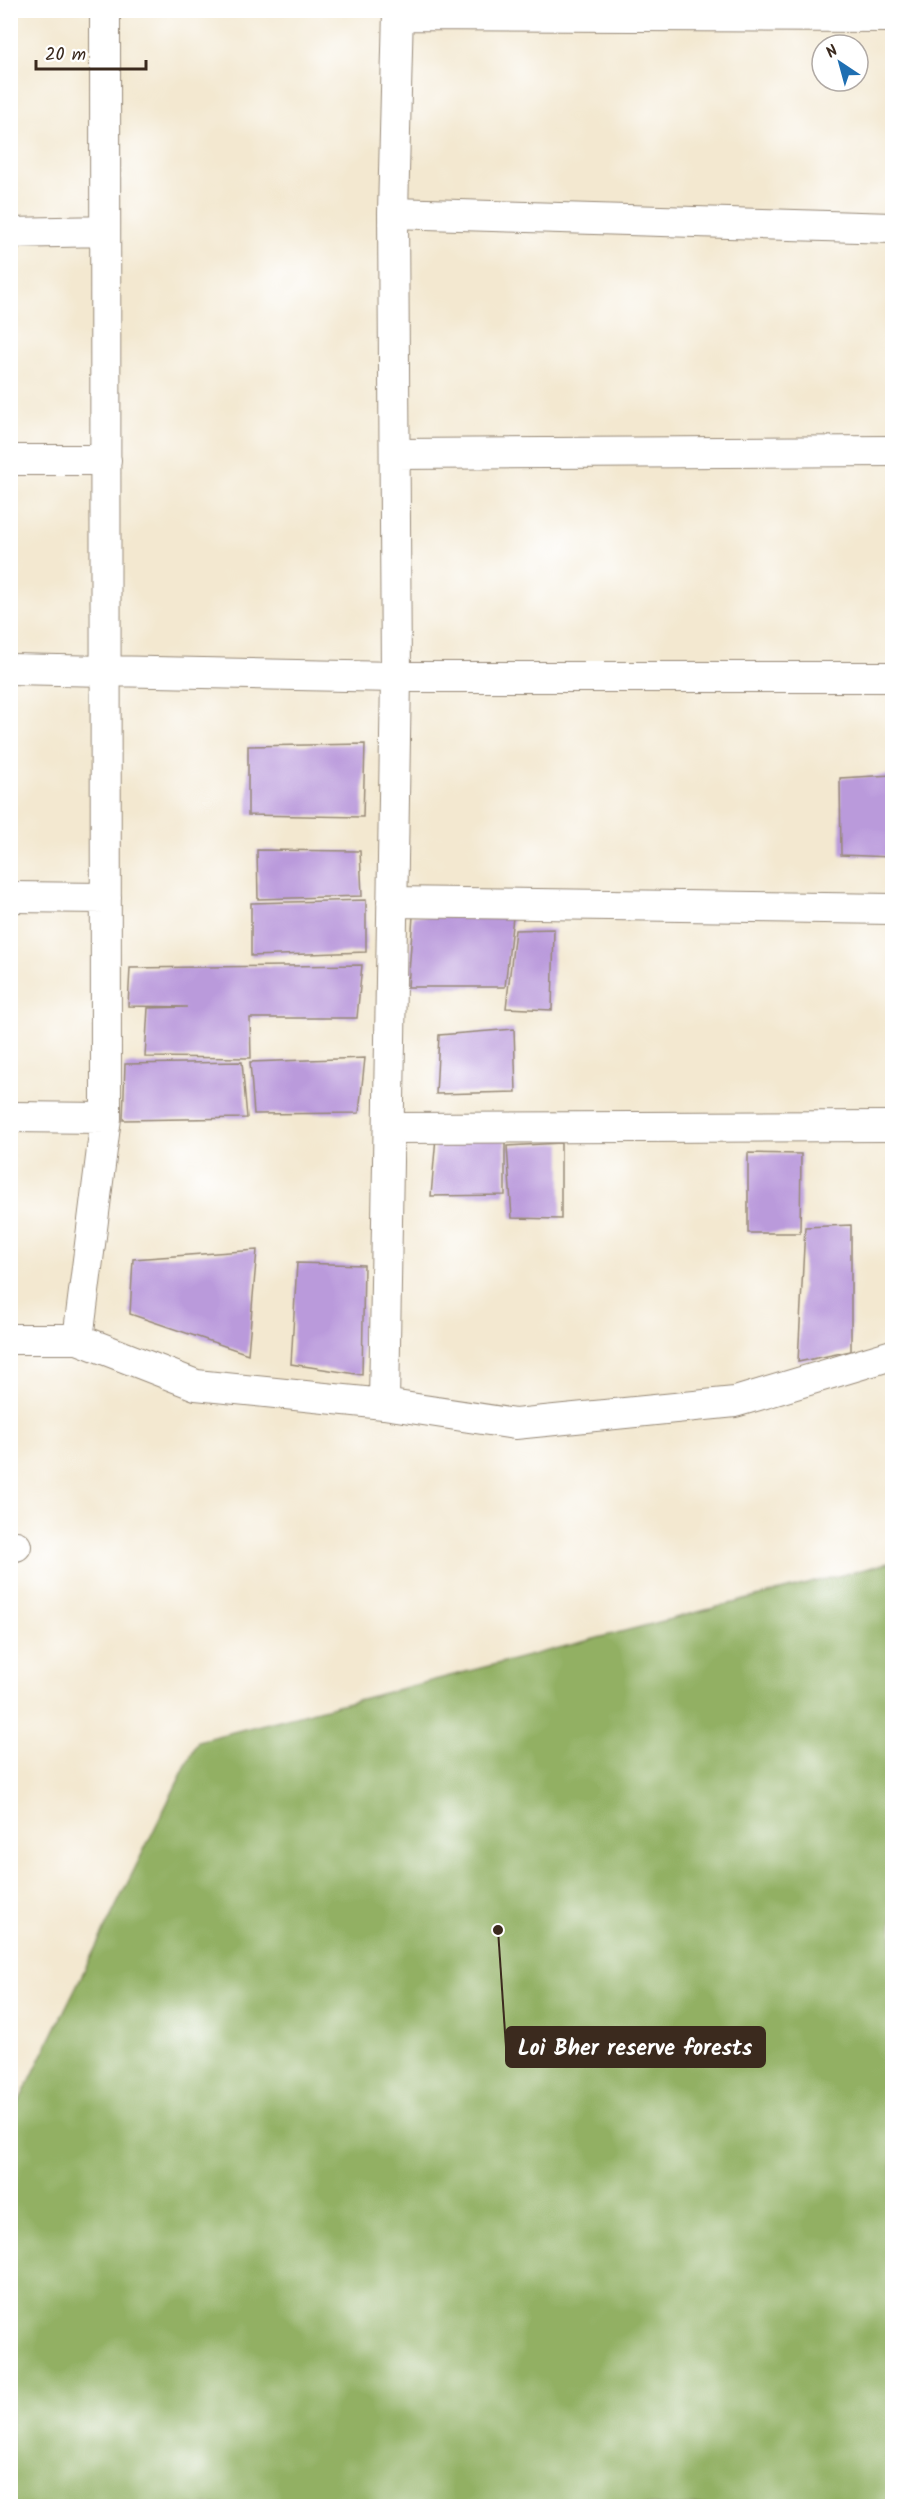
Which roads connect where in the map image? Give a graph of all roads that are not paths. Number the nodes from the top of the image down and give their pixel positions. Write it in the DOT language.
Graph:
graph roads {
  1 [pos="105,10"];
  2 [pos="398,13"];
  3 [pos="892,17"];
  4 [pos="393,213"];
  5 [pos="892,228"];
  6 [pos="105,231"];
  7 [pos="10,233"];
  8 [pos="892,451"];
  9 [pos="395,454"];
  10 [pos="10,460"];
  11 [pos="106,460"];
  12 [pos="10,669"];
  13 [pos="106,669"];
  14 [pos="396,677"];
  15 [pos="892,677"];
  16 [pos="10,897"];
  17 [pos="106,898"];
  18 [pos="392,902"];
  19 [pos="892,909"];
  20 [pos="10,1117"];
  21 [pos="106,1118"];
  22 [pos="892,1126"];
  23 [pos="390,1128"];
  24 [pos="10,1339"];
  25 [pos="78,1340"];
  26 [pos="892,1355"];
  27 [pos="384,1404"];
  1 -- 6 [label="street"];
  2 -- 3 [label="street"];
  2 -- 4 [label="street"];
  4 -- 5 [label="street"];
  4 -- 9 [label="street"];
  6 -- 7 [label="street"];
  6 -- 11 [label="street"];
  8 -- 9 [label="street"];
  9 -- 14 [label="street"];
  10 -- 11 [label="street"];
  11 -- 13 [label="street"];
  12 -- 13 [label="street"];
  13 -- 14 [label="street"];
  13 -- 17 [label="street"];
  14 -- 15 [label="street"];
  14 -- 18 [label="street"];
  16 -- 17 [label="street"];
  17 -- 21 [label="street"];
  18 -- 19 [label="street"];
  18 -- 23 [label="street"];
  20 -- 21 [label="street"];
  21 -- 25 [label="street"];
  22 -- 23 [label="street"];
  23 -- 27 [label="street"];
  24 -- 25 [label="street"];
  25 -- 27 [label="street"];
  26 -- 27 [label="street"];
}
